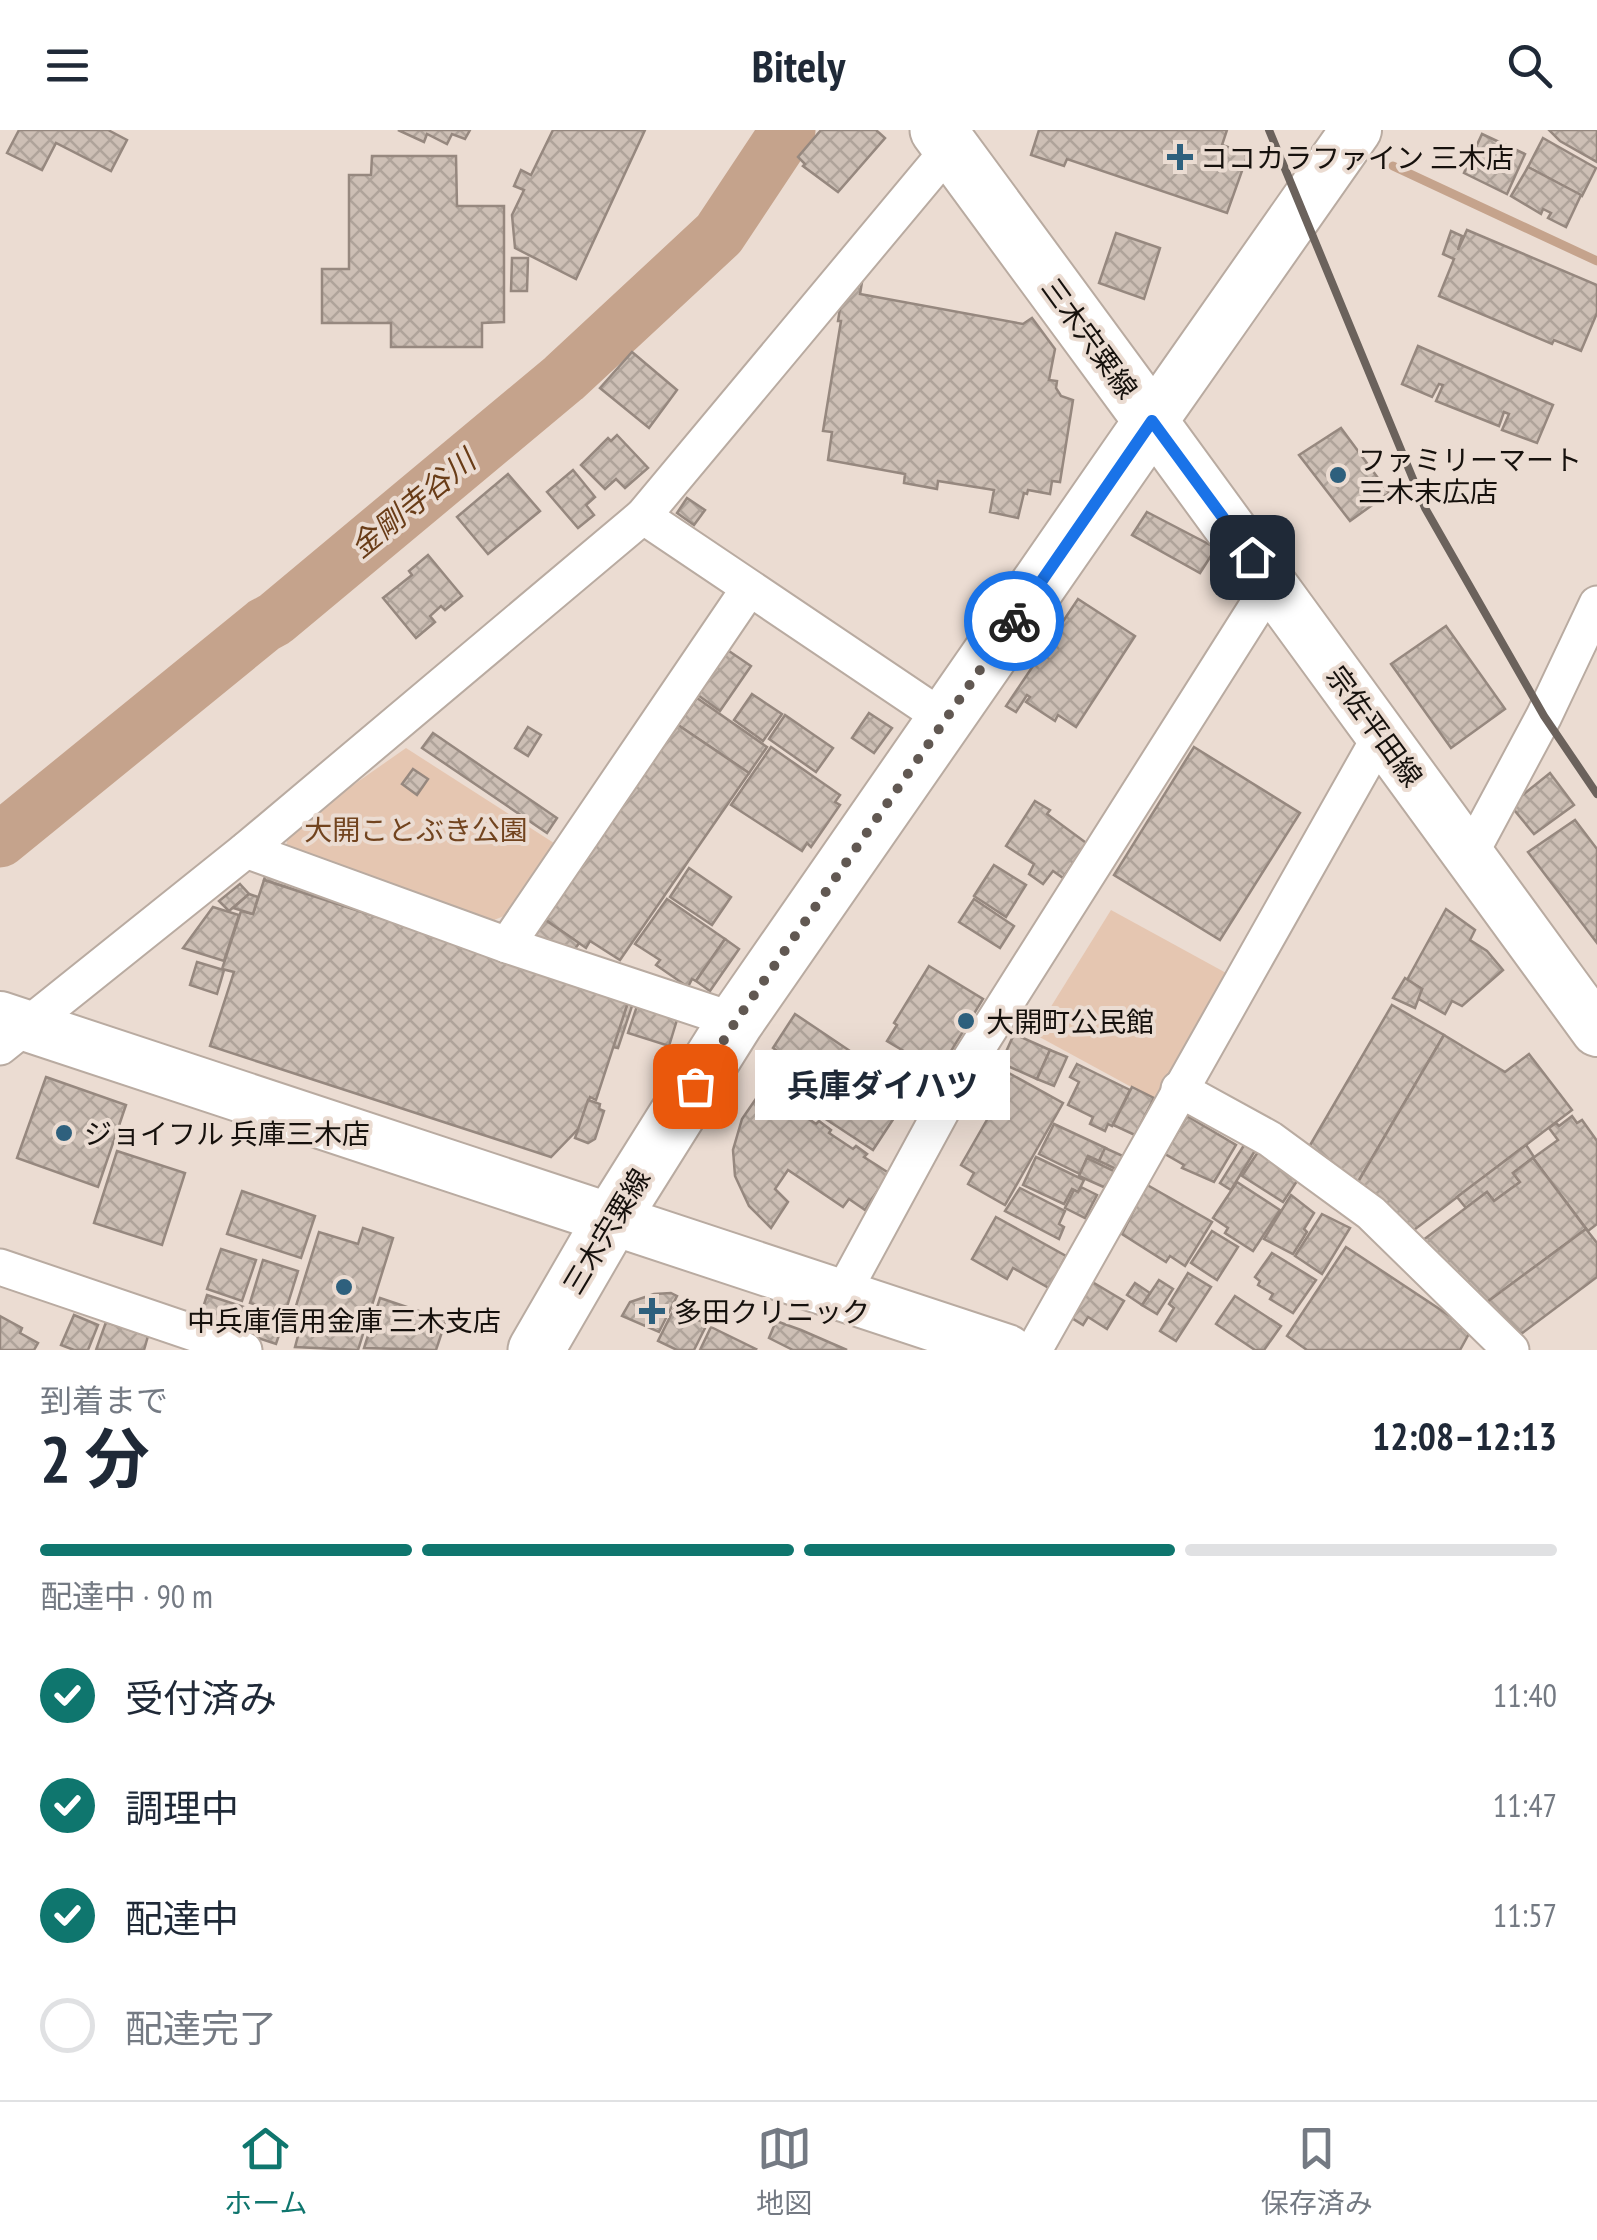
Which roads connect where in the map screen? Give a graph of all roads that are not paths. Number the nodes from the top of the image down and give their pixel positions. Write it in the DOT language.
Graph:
graph roads {
  1 [pos="1356,130"];
  2 [pos="944,139"];
  3 [pos="1152,421"];
  4 [pos="643,516"];
  5 [pos="1272,584"];
  6 [pos="748,590"];
  7 [pos="1597,604"];
  8 [pos="946,720"];
  9 [pos="1381,735"];
  10 [pos="246,850"];
  11 [pos="1469,856"];
  12 [pos="508,945"];
  13 [pos="736,1021"];
  14 [pos="8,1030"];
  15 [pos="1597,1031"];
  16 [pos="1179,1090"];
  17 [pos="613,1217"];
  18 [pos="0,1267"];
  19 [pos="841,1296"];
  20 [pos="546,1341"];
  21 [pos="229,1348"];
  22 [pos="1007,1350"];
  23 [pos="1034,1350"];
  24 [pos="1511,1350"];
  1 -- 3 [label="street"];
  2 -- 3 [label="main road, 三木宍粟線"];
  2 -- 4 [label="street"];
  3 -- 5 [label="street, 宗佐平田線"];
  3 -- 8 [label="main road, 三木宍粟線"];
  4 -- 6 [label="street"];
  4 -- 10 [label="street"];
  5 -- 9 [label="street, 宗佐平田線"];
  5 -- 19 [label="street"];
  6 -- 8 [label="street"];
  6 -- 12 [label="street"];
  7 -- 11 [label="street"];
  8 -- 13 [label="main road, 三木宍粟線"];
  9 -- 11 [label="street, 宗佐平田線"];
  9 -- 16 [label="street"];
  10 -- 12 [label="street"];
  10 -- 14 [label="street"];
  11 -- 15 [label="street, 宗佐平田線"];
  12 -- 13 [label="street"];
  13 -- 17 [label="main road, 三木宍粟線"];
  14 -- 17 [label="street"];
  16 -- 23 [label="street"];
  16 -- 24 [label="street"];
  17 -- 19 [label="street"];
  17 -- 20 [label="main road, 三木宍粟線"];
  18 -- 21 [label="street"];
  19 -- 22 [label="street"];
}
